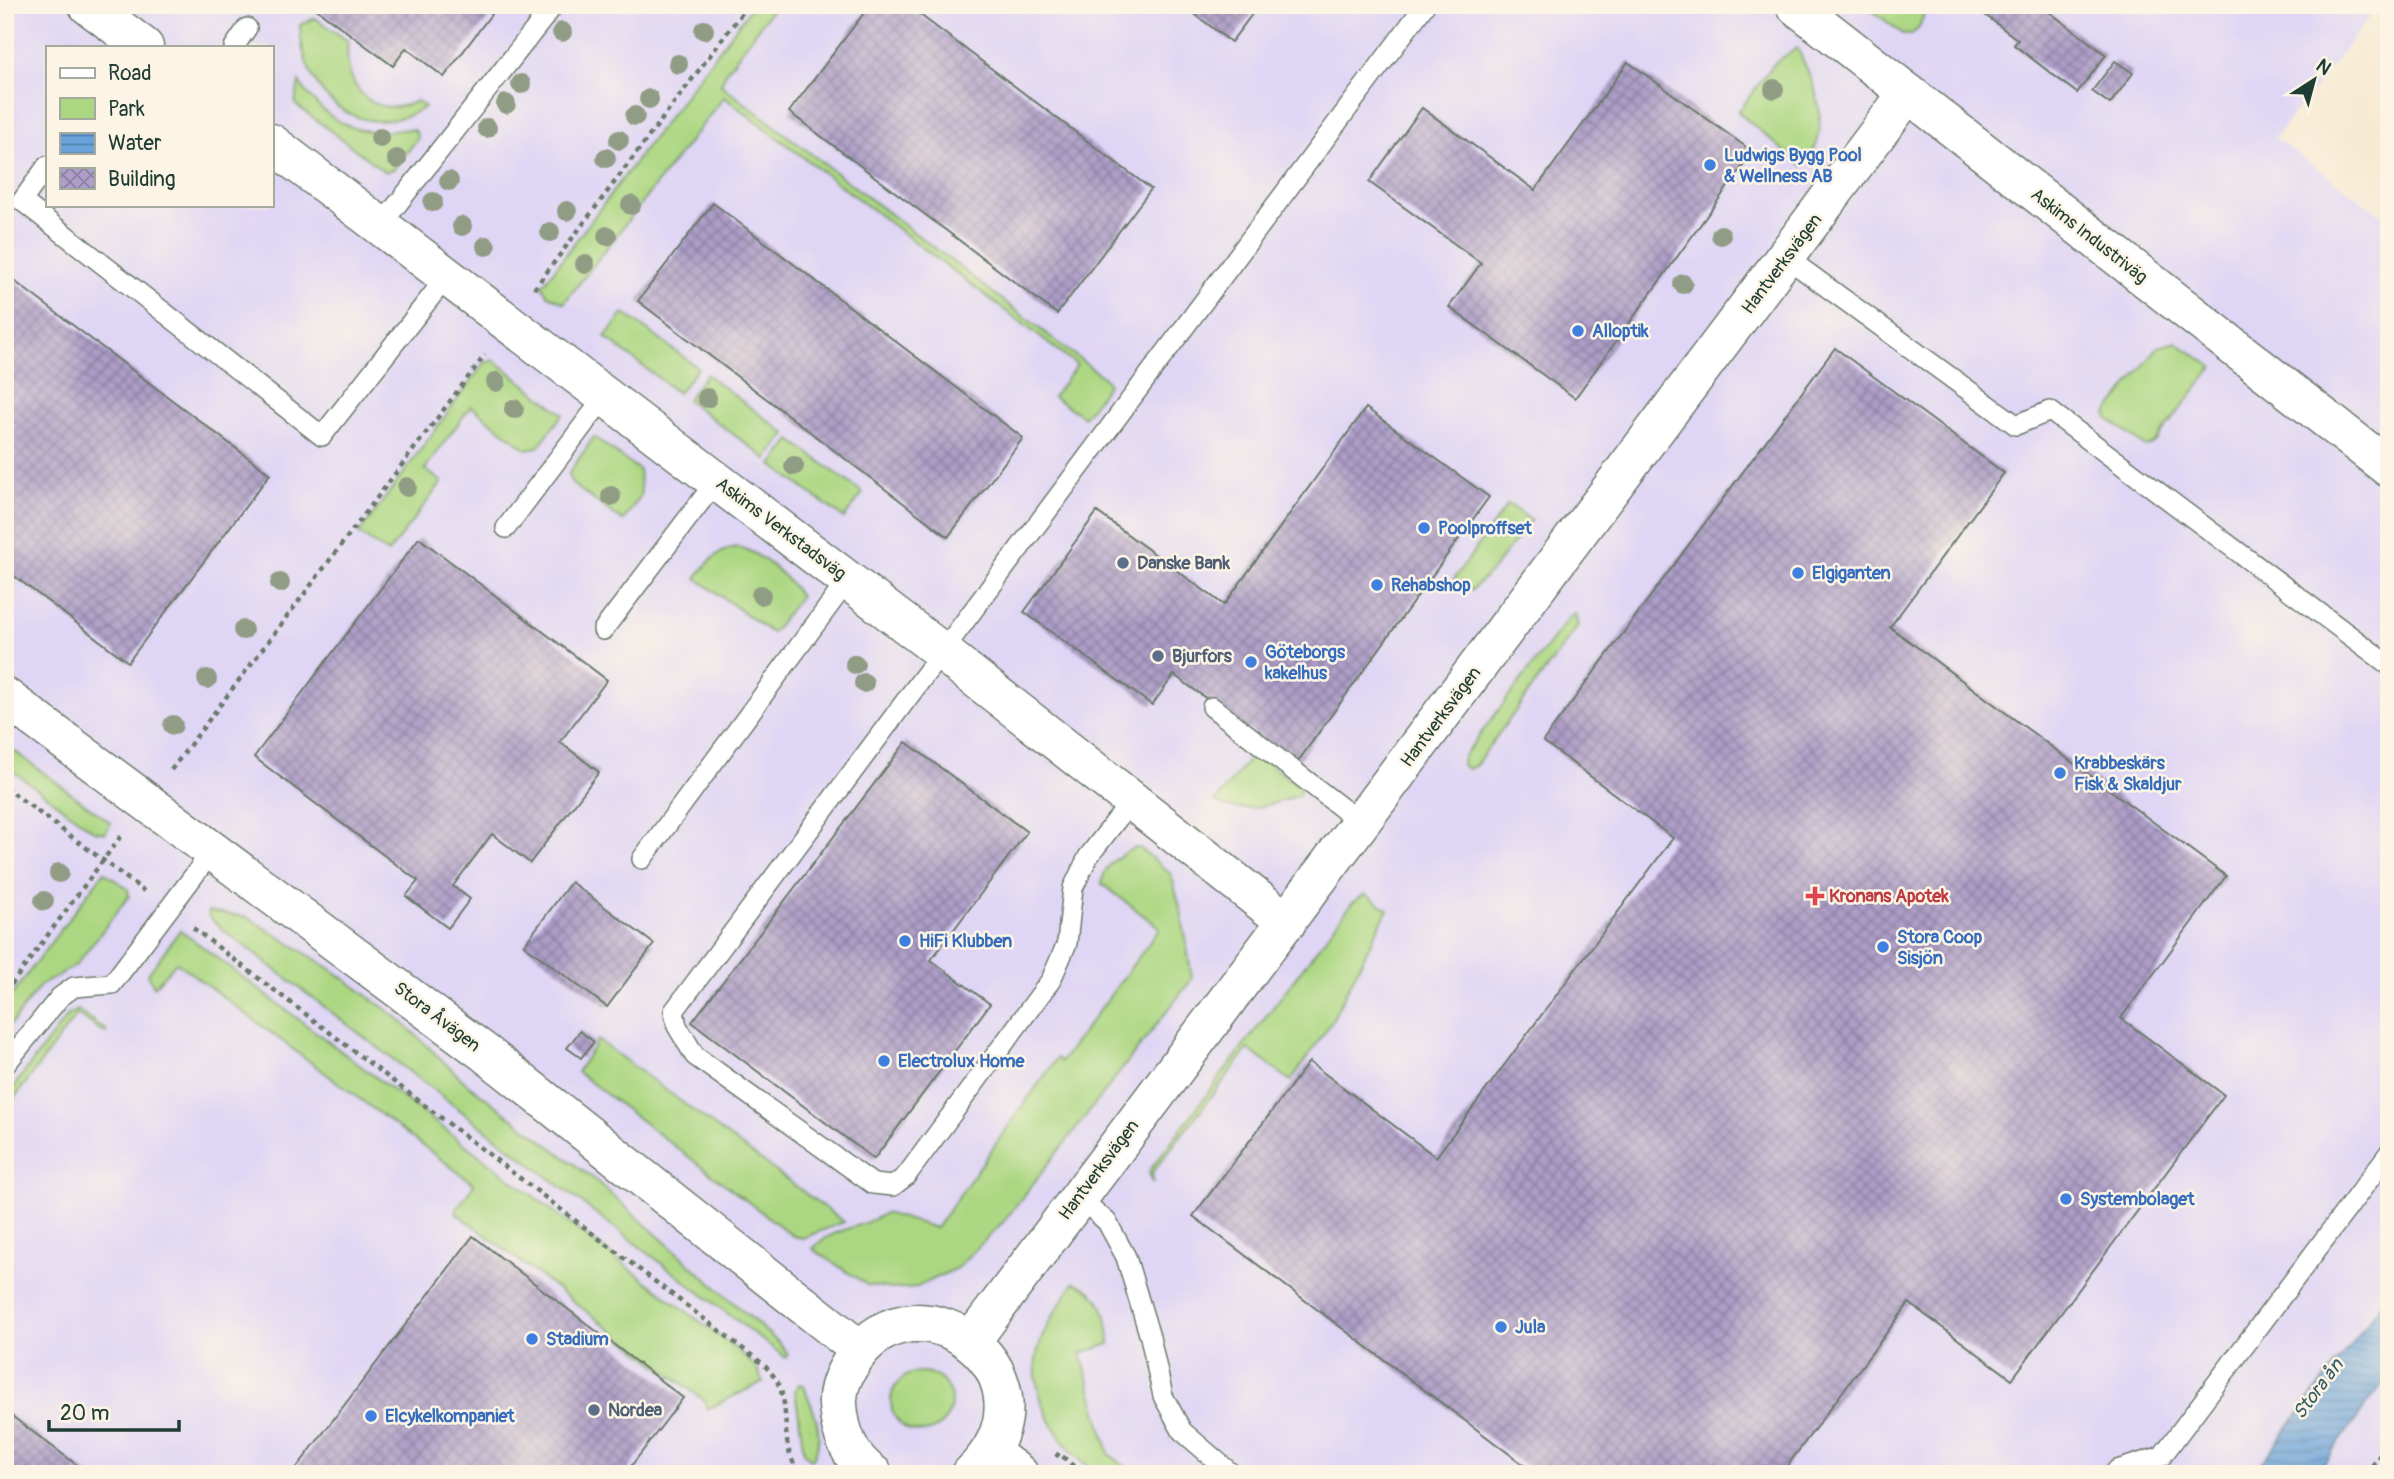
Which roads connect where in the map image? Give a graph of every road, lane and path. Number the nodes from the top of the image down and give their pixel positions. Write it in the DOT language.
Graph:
graph roads {
  1 [pos="88,5"];
  2 [pos="554,5"];
  3 [pos="748,5"];
  4 [pos="1425,5"];
  5 [pos="1795,5"];
  6 [pos="247,28"];
  7 [pos="137,45"];
  8 [pos="235,46"];
  9 [pos="1908,93"];
  10 [pos="273,144"];
  11 [pos="46,167"];
  12 [pos="381,225"];
  13 [pos="1787,258"];
  14 [pos="448,275"];
  15 [pos="510,322"];
  16 [pos="606,395"];
  17 [pos="2387,465"];
  18 [pos="717,480"];
  19 [pos="506,528"];
  20 [pos="848,580"];
  21 [pos="603,630"];
  22 [pos="941,651"];
  23 [pos="2389,665"];
  24 [pos="5,697"];
  25 [pos="1213,708"];
  26 [pos="5,786"];
  27 [pos="1132,800"];
  28 [pos="147,802"];
  29 [pos="1361,823"];
  30 [pos="214,849"];
  31 [pos="642,859"];
  32 [pos="103,860"];
  33 [pos="169,910"];
  34 [pos="1287,922"];
  35 [pos="5,993"];
  36 [pos="5,1065"];
  37 [pos="2389,1153"];
  38 [pos="1079,1197"];
  39 [pos="972,1340"];
  40 [pos="860,1350"];
  41 [pos="2389,1443"];
  42 [pos="993,1467"];
  43 [pos="870,1473"];
  44 [pos="803,1474"];
  45 [pos="1232,1474"];
  46 [pos="2114,1474"];
  47 [pos="2366,1474"];
  1 -- 7 [label="street"];
  2 -- 12 [label="lane"];
  3 -- 15 [label="path"];
  4 -- 22 [label="lane"];
  5 -- 9 [label="street, Askims Industriväg"];
  6 -- 8 [label="lane"];
  9 -- 13 [label="street, Hantverksvägen"];
  9 -- 17 [label="street, Askims Industriväg"];
  10 -- 12 [label="street, Askims Verkstadsväg"];
  11 -- 14 [label="lane"];
  12 -- 14 [label="street, Askims Verkstadsväg"];
  13 -- 23 [label="lane"];
  13 -- 29 [label="street, Hantverksvägen"];
  14 -- 15 [label="street, Askims Verkstadsväg"];
  15 -- 16 [label="street, Askims Verkstadsväg"];
  15 -- 28 [label="path"];
  16 -- 18 [label="street, Askims Verkstadsväg"];
  16 -- 19 [label="lane"];
  18 -- 20 [label="street, Askims Verkstadsväg"];
  18 -- 21 [label="lane"];
  20 -- 22 [label="street, Askims Verkstadsväg"];
  20 -- 31 [label="lane"];
  22 -- 27 [label="street, Askims Verkstadsväg"];
  22 -- 27 [label="lane"];
  24 -- 28 [label="street, Stora Åvägen"];
  25 -- 29 [label="lane"];
  26 -- 32 [label="path"];
  27 -- 34 [label="street, Askims Verkstadsväg"];
  28 -- 30 [label="street, Stora Åvägen"];
  29 -- 34 [label="street, Hantverksvägen"];
  30 -- 33 [label="lane"];
  30 -- 40 [label="street, Stora Åvägen"];
  32 -- 33 [label="path"];
  32 -- 35 [label="path"];
  33 -- 36 [label="lane"];
  33 -- 44 [label="path"];
  34 -- 38 [label="street, Hantverksvägen"];
  37 -- 46 [label="lane"];
  38 -- 39 [label="street, Hantverksvägen"];
  38 -- 45 [label="lane"];
  39 -- 40 [label="street"];
  39 -- 42 [label="street"];
  40 -- 43 [label="street"];
  41 -- 47 [label="path"];
}
